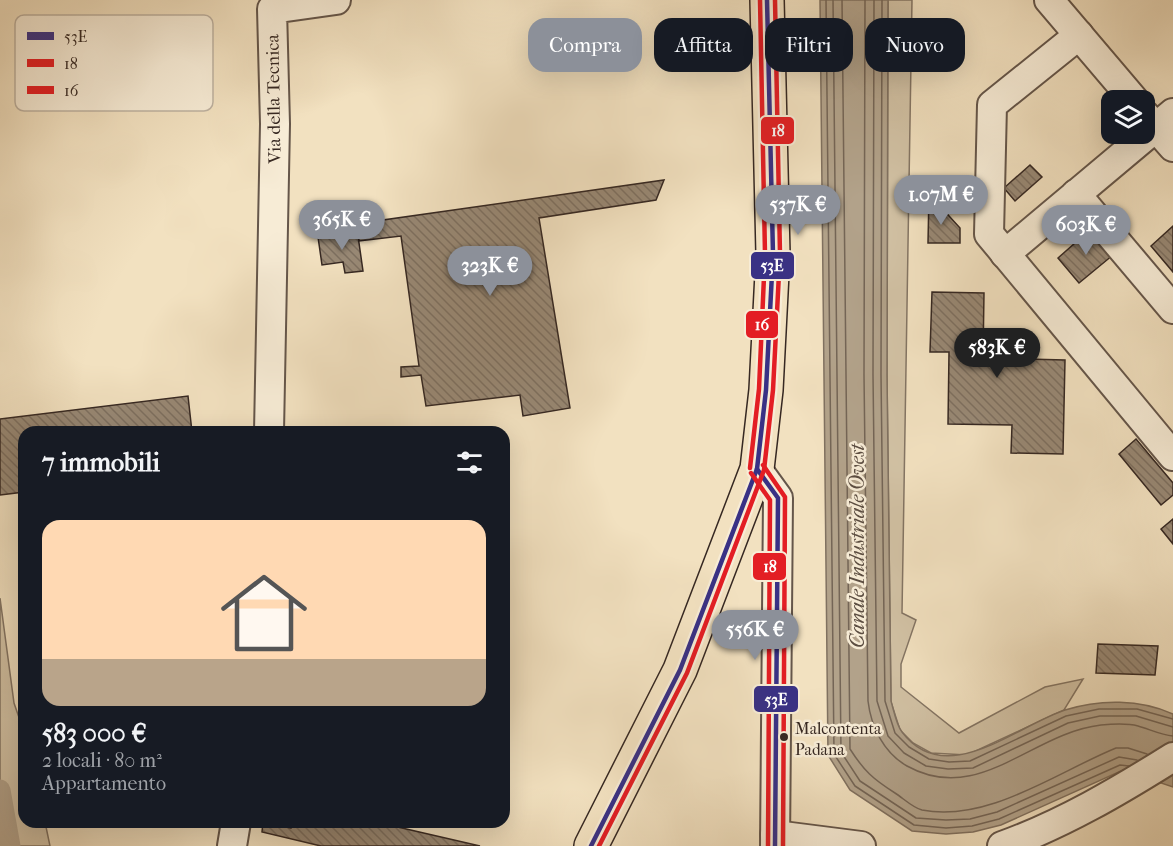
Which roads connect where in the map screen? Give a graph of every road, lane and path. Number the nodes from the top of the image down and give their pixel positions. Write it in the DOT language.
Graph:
graph roads {
  1 [pos="336,0"];
  2 [pos="767,0"];
  3 [pos="1049,0"];
  4 [pos="1079,35"];
  5 [pos="1126,90"];
  6 [pos="1162,125"];
  7 [pos="1076,194"];
  8 [pos="1005,254"];
  9 [pos="1173,309"];
  10 [pos="269,426"];
  11 [pos="1173,456"];
  12 [pos="757,469"];
  13 [pos="1173,757"];
  14 [pos="235,828"];
  15 [pos="775,841"];
  16 [pos="232,846"];
  17 [pos="591,846"];
  18 [pos="861,846"];
  19 [pos="1002,846"];
  1 -- 10 [label="street, Via della Tecnica"];
  2 -- 12 [label="main road"];
  3 -- 4 [label="street"];
  4 -- 5 [label="street"];
  4 -- 8 [label="street"];
  6 -- 7 [label="street"];
  7 -- 8 [label="street"];
  7 -- 9 [label="street"];
  8 -- 11 [label="street"];
  12 -- 15 [label="street"];
  12 -- 17 [label="main road"];
  13 -- 19 [label="street"];
  14 -- 16 [label="street"];
  15 -- 18 [label="street"];
}
